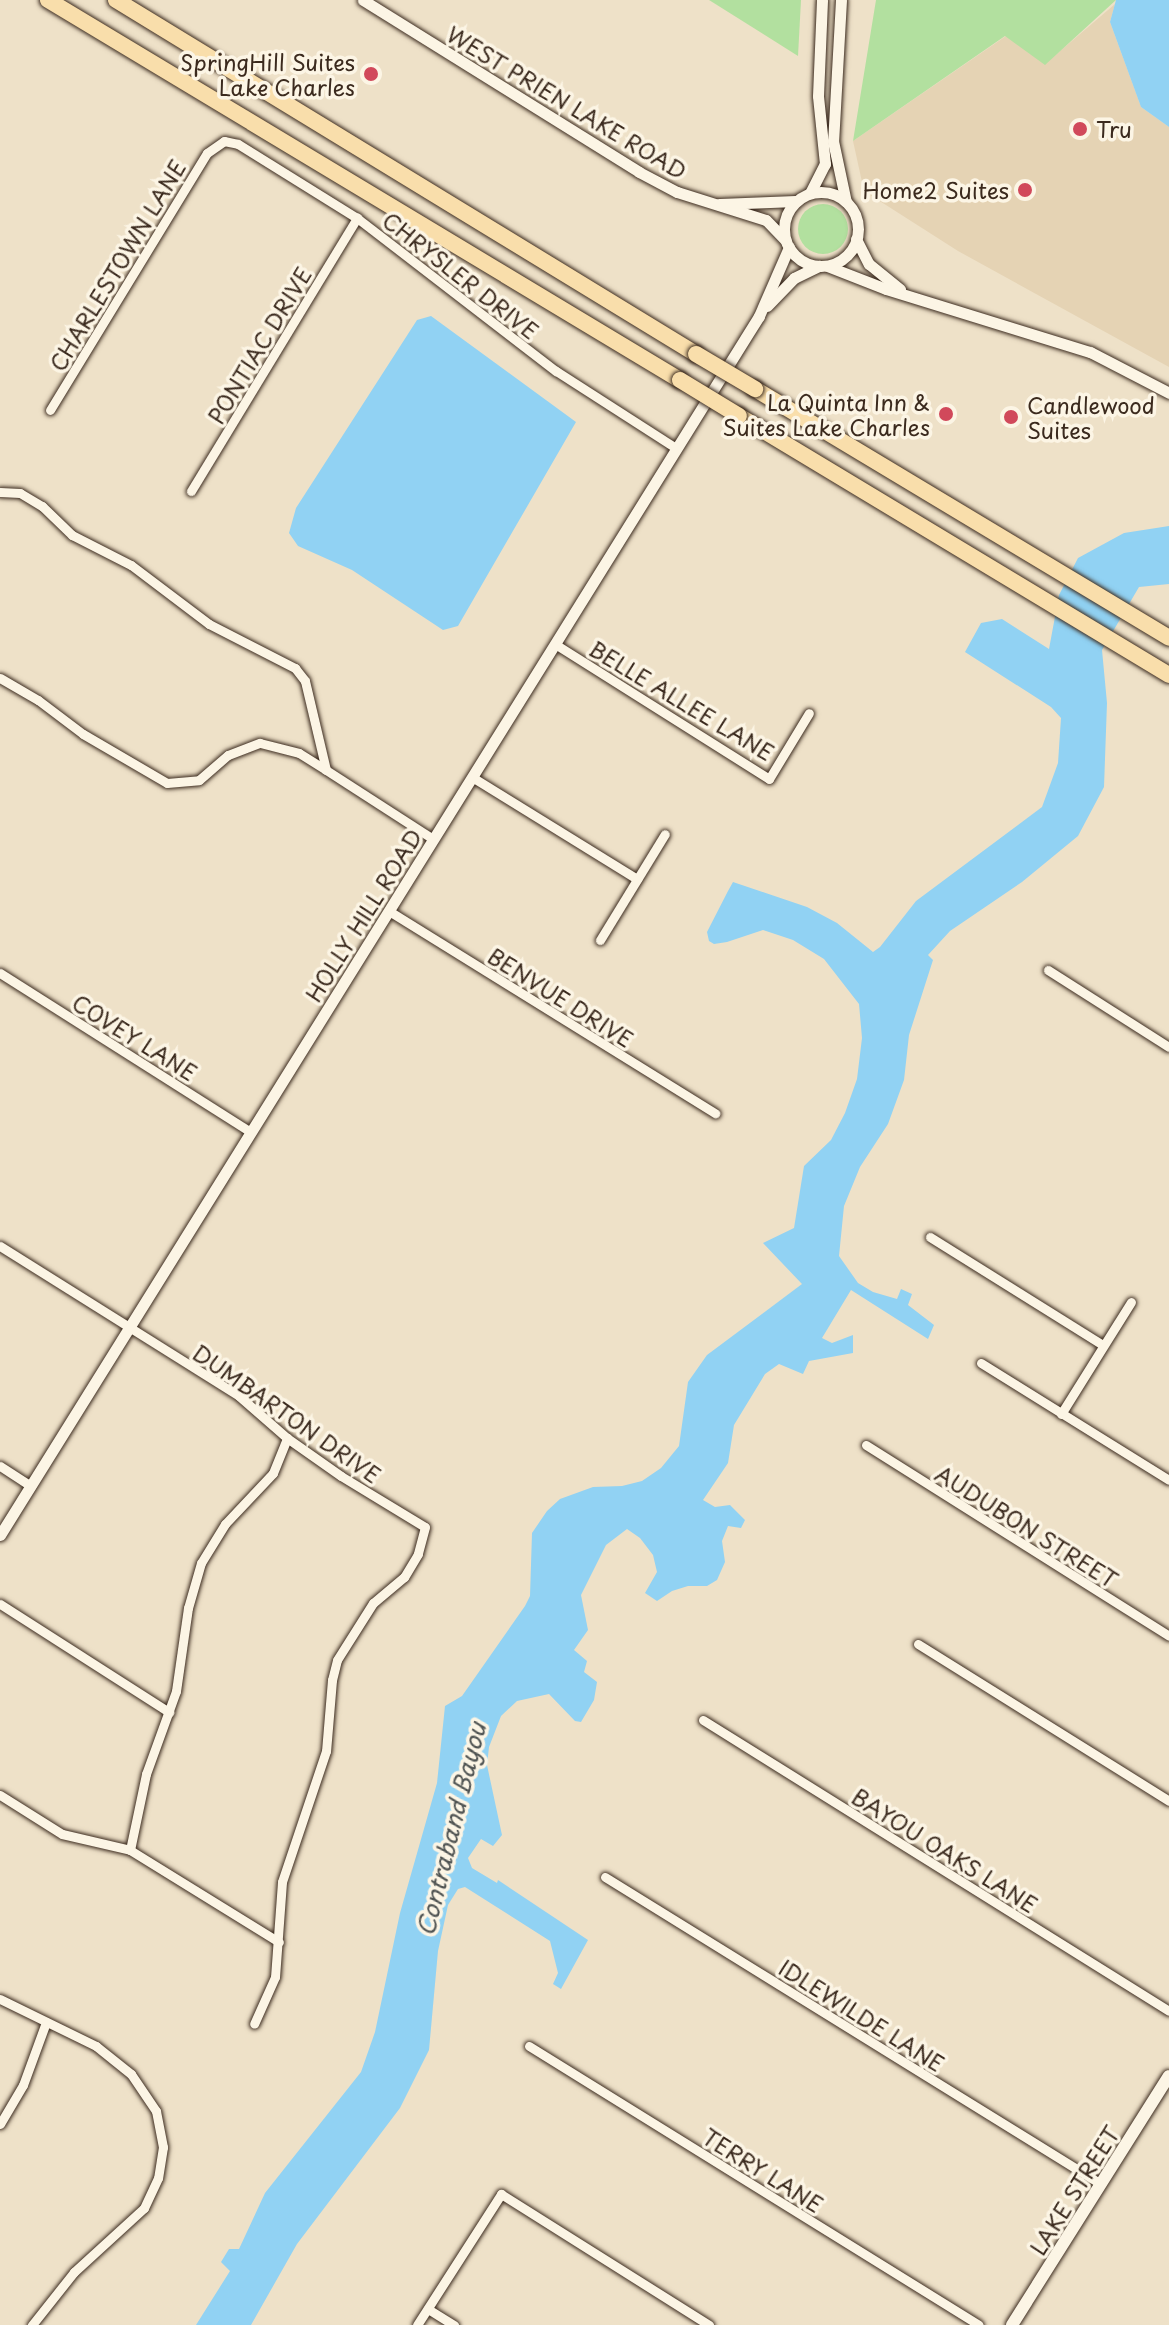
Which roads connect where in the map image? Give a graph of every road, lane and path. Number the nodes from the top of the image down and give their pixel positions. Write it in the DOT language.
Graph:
graph roads {
  1 [pos="48,0"];
  2 [pos="118,0"];
  3 [pos="363,0"];
  4 [pos="822,0"];
  5 [pos="841,0"];
  6 [pos="818,68"];
  7 [pos="836,69"];
  8 [pos="219,142"];
  9 [pos="810,193"];
  10 [pos="796,201"];
  11 [pos="847,202"];
  12 [pos="714,204"];
  13 [pos="357,218"];
  14 [pos="856,239"];
  15 [pos="787,244"];
  16 [pos="823,266"];
  17 [pos="906,295"];
  18 [pos="759,316"];
  19 [pos="1169,393"];
  20 [pos="50,410"];
  21 [pos="676,448"];
  22 [pos="191,491"];
  23 [pos="0,492"];
  24 [pos="1168,638"];
  25 [pos="555,644"];
  26 [pos="1162,671"];
  27 [pos="0,678"];
  28 [pos="809,713"];
  29 [pos="326,770"];
  30 [pos="472,777"];
  31 [pos="665,834"];
  32 [pos="433,839"];
  33 [pos="637,879"];
  34 [pos="389,911"];
  35 [pos="600,940"];
  36 [pos="1048,970"];
  37 [pos="0,973"];
  38 [pos="1169,1047"];
  39 [pos="715,1113"];
  40 [pos="251,1132"];
  41 [pos="930,1237"];
  42 [pos="0,1246"];
  43 [pos="1131,1302"];
  44 [pos="129,1328"];
  45 [pos="1103,1345"];
  46 [pos="981,1363"];
  47 [pos="1061,1414"];
  48 [pos="287,1438"];
  49 [pos="866,1445"];
  50 [pos="0,1466"];
  51 [pos="1169,1480"];
  52 [pos="31,1486"];
  53 [pos="0,1535"];
  54 [pos="0,1604"];
  55 [pos="1169,1636"];
  56 [pos="918,1644"];
  57 [pos="169,1712"];
  58 [pos="703,1720"];
  59 [pos="0,1795"];
  60 [pos="1169,1801"];
  61 [pos="130,1850"];
  62 [pos="605,1877"];
  63 [pos="279,1942"];
  64 [pos="0,1999"];
  65 [pos="1169,2011"];
  66 [pos="46,2022"];
  67 [pos="254,2024"];
  68 [pos="529,2046"];
  69 [pos="1169,2076"];
  70 [pos="0,2124"];
  71 [pos="1101,2184"];
  72 [pos="428,2309"];
  73 [pos="32,2325"];
  74 [pos="417,2325"];
  75 [pos="454,2325"];
  76 [pos="709,2325"];
  77 [pos="979,2325"];
  78 [pos="1012,2325"];
  1 -- 26 [label="highway, bridge"];
  2 -- 24 [label="highway, bridge"];
  3 -- 12 [label="street, WEST PRIEN LAKE ROAD"];
  4 -- 6 [label="street"];
  5 -- 7 [label="street, WEST PRIEN LAKE ROAD"];
  6 -- 7 [label="street"];
  6 -- 9 [label="street"];
  7 -- 11 [label="street, WEST PRIEN LAKE ROAD"];
  8 -- 13 [label="street, CHRYSLER DRIVE"];
  8 -- 20 [label="street, CHARLESTOWN LANE"];
  9 -- 10 [label="street, WEST PRIEN LAKE ROAD"];
  9 -- 11 [label="street"];
  10 -- 12 [label="street, WEST PRIEN LAKE ROAD"];
  10 -- 15 [label="street"];
  11 -- 14 [label="street, WEST PRIEN LAKE ROAD"];
  12 -- 15 [label="street, WEST PRIEN LAKE ROAD"];
  13 -- 21 [label="street, CHRYSLER DRIVE"];
  13 -- 22 [label="street, PONTIAC DRIVE"];
  14 -- 16 [label="street"];
  14 -- 17 [label="street, WEST PRIEN LAKE ROAD"];
  15 -- 16 [label="street, WEST PRIEN LAKE ROAD"];
  15 -- 18 [label="street, HOLLY HILL ROAD"];
  16 -- 17 [label="street, WEST PRIEN LAKE ROAD"];
  16 -- 18 [label="street, HOLLY HILL ROAD"];
  17 -- 19 [label="street, WEST PRIEN LAKE ROAD"];
  18 -- 21 [label="street, HOLLY HILL ROAD"];
  21 -- 25 [label="street, HOLLY HILL ROAD"];
  23 -- 29 [label="street"];
  25 -- 28 [label="street, BELLE ALLEE LANE"];
  25 -- 30 [label="street, HOLLY HILL ROAD"];
  27 -- 29 [label="street"];
  29 -- 32 [label="street"];
  30 -- 32 [label="street, HOLLY HILL ROAD"];
  30 -- 33 [label="street"];
  31 -- 33 [label="street"];
  32 -- 34 [label="street, HOLLY HILL ROAD"];
  33 -- 35 [label="street"];
  34 -- 39 [label="street, BENVUE DRIVE"];
  34 -- 40 [label="street, HOLLY HILL ROAD"];
  36 -- 38 [label="street"];
  37 -- 40 [label="street, COVEY LANE"];
  40 -- 44 [label="street, HOLLY HILL ROAD"];
  41 -- 45 [label="street"];
  42 -- 44 [label="street, DUMBARTON DRIVE"];
  43 -- 45 [label="street"];
  44 -- 48 [label="street, DUMBARTON DRIVE"];
  44 -- 52 [label="street, HOLLY HILL ROAD"];
  45 -- 47 [label="street"];
  46 -- 47 [label="street"];
  47 -- 51 [label="street"];
  48 -- 57 [label="street"];
  48 -- 63 [label="street, DUMBARTON DRIVE"];
  49 -- 55 [label="street, AUDUBON STREET"];
  50 -- 52 [label="street"];
  52 -- 53 [label="street, HOLLY HILL ROAD"];
  54 -- 57 [label="street"];
  56 -- 60 [label="street"];
  57 -- 61 [label="street"];
  58 -- 65 [label="street, BAYOU OAKS LANE"];
  59 -- 61 [label="street"];
  61 -- 63 [label="street"];
  62 -- 71 [label="street, IDLEWILDE LANE"];
  63 -- 67 [label="street"];
  64 -- 66 [label="street"];
  66 -- 70 [label="street"];
  66 -- 73 [label="street"];
  68 -- 77 [label="street, TERRY LANE"];
  69 -- 71 [label="main road, LAKE STREET"];
  71 -- 78 [label="main road, LAKE STREET"];
  72 -- 74 [label="street"];
  72 -- 75 [label="street"];
  72 -- 76 [label="street"];
}
